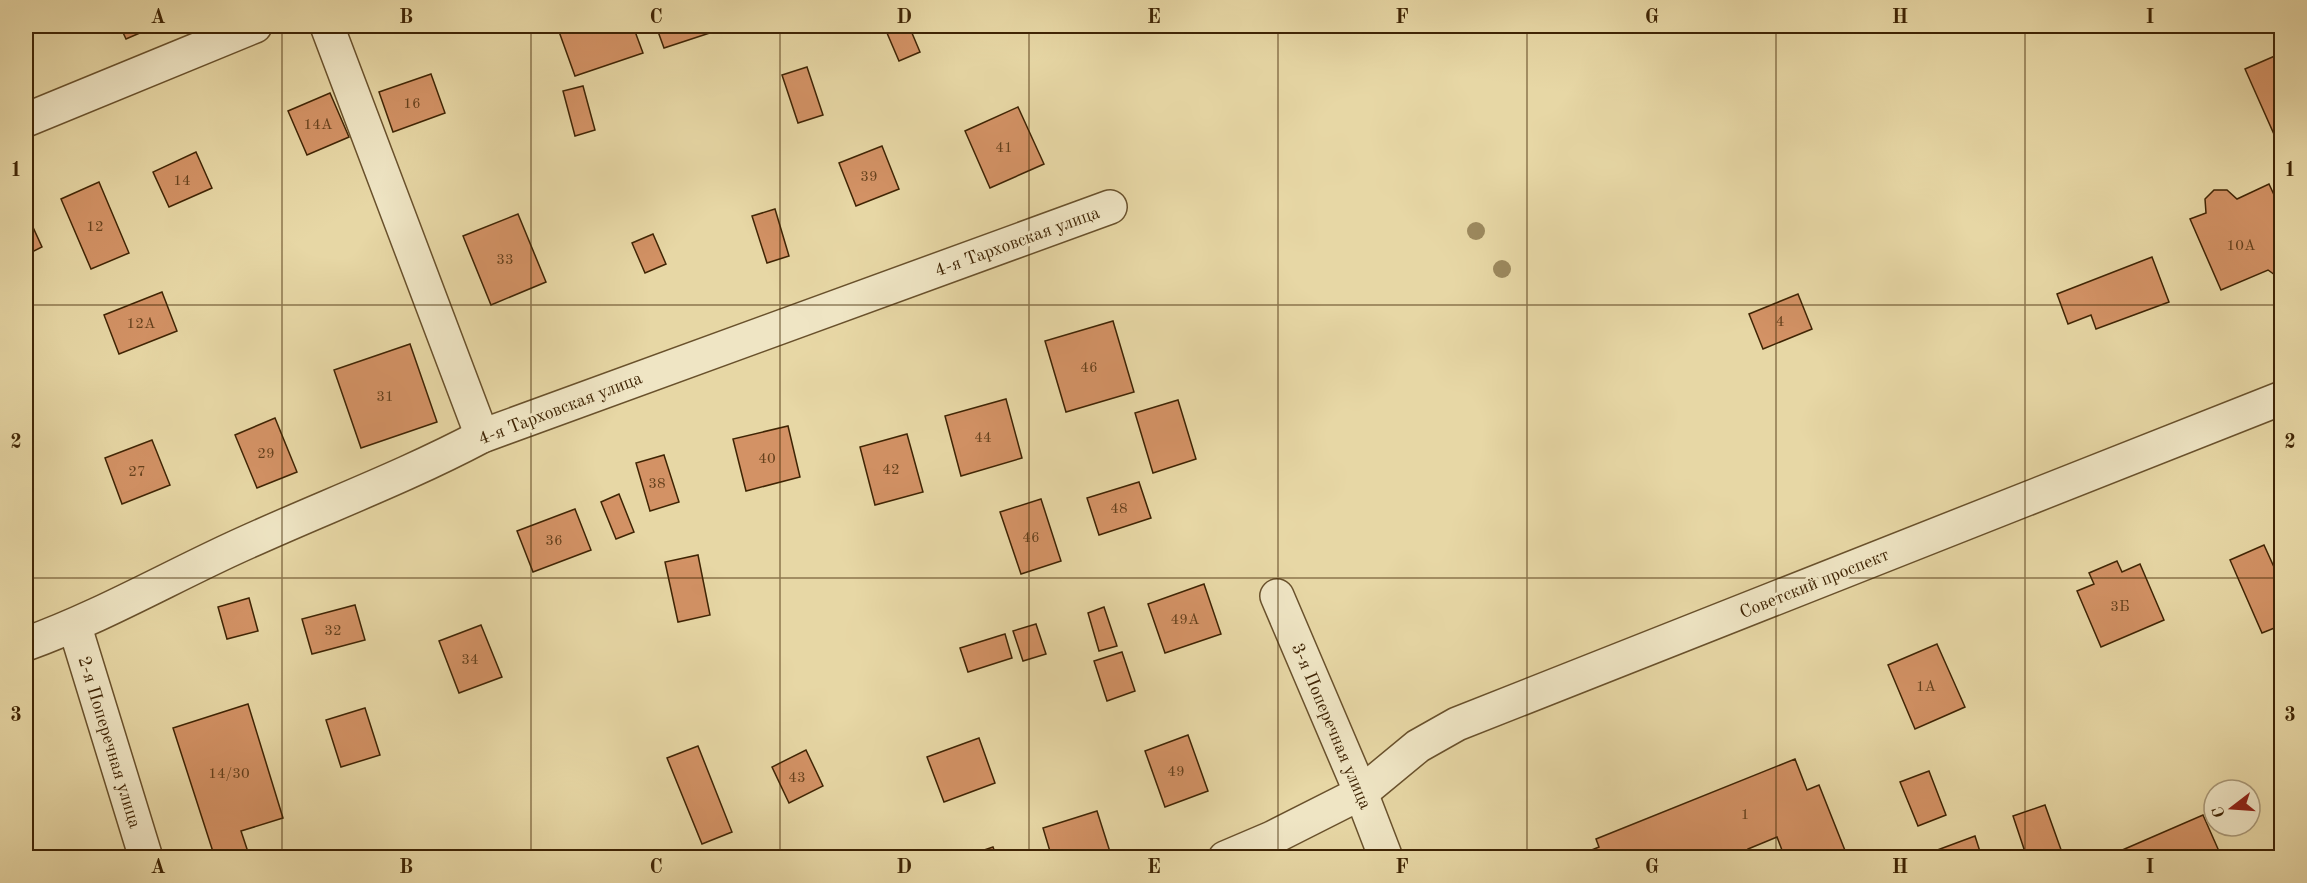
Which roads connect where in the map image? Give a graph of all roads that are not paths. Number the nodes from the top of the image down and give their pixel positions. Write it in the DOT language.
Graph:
graph roads {
  1 [pos="255,26"];
  2 [pos="327,26"];
  3 [pos="26,120"];
  4 [pos="1110,207"];
  5 [pos="2282,398"];
  6 [pos="482,436"];
  7 [pos="1276,596"];
  8 [pos="75,627"];
  9 [pos="26,644"];
  10 [pos="1361,793"];
  11 [pos="146,858"];
  12 [pos="1225,858"];
  13 [pos="1386,858"];
  1 -- 3 [label="street"];
  2 -- 6 [label="street"];
  4 -- 6 [label="street, 4-я Тарховская улица"];
  5 -- 10 [label="street, Советский проспект"];
  6 -- 8 [label="street, 4-я Тарховская улица"];
  7 -- 10 [label="street, 3-я Поперечная улица"];
  8 -- 9 [label="street, 4-я Тарховская улица"];
  8 -- 11 [label="street, 2-я Поперечная улица"];
  10 -- 12 [label="street, Советский проспект"];
  10 -- 13 [label="street, 3-я Поперечная улица"];
}
